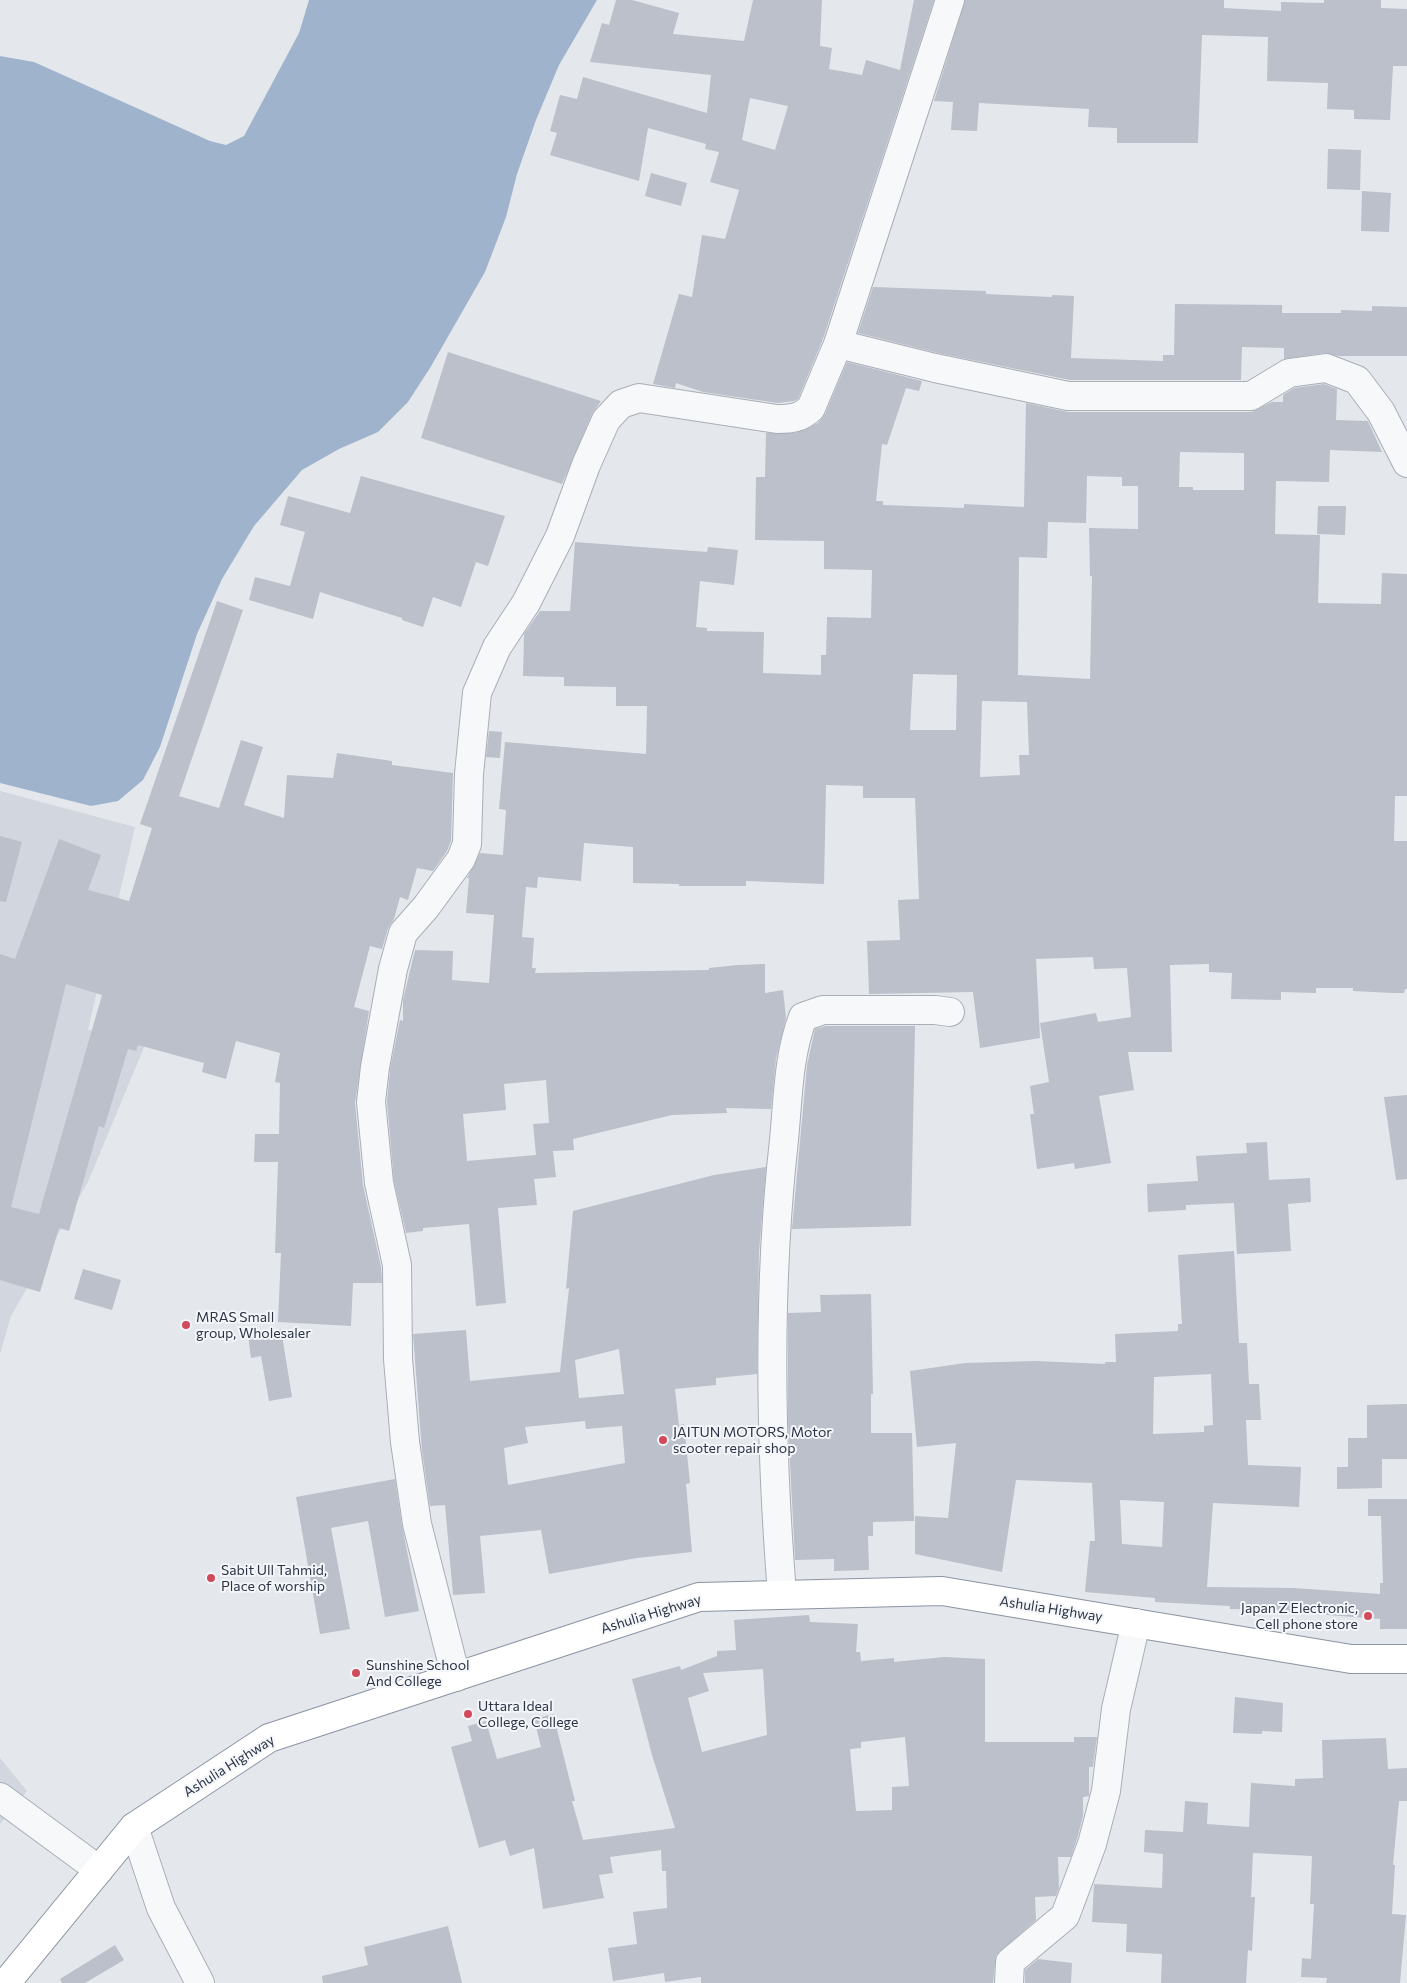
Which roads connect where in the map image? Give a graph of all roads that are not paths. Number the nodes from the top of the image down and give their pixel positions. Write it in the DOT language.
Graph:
graph roads {
  1 [pos="950,0"];
  2 [pos="838,344"];
  3 [pos="1407,463"];
  4 [pos="950,1012"];
  5 [pos="782,1594"];
  6 [pos="1136,1623"];
  7 [pos="1407,1659"];
  8 [pos="456,1677"];
  9 [pos="0,1796"];
  10 [pos="134,1827"];
  11 [pos="99,1870"];
  12 [pos="6,1983"];
  13 [pos="200,1983"];
  14 [pos="1009,1983"];
  1 -- 2 [label="street"];
  2 -- 3 [label="street"];
  2 -- 8 [label="street"];
  4 -- 5 [label="street"];
  5 -- 6 [label="highway, Ashulia Highway"];
  5 -- 8 [label="highway, Ashulia Highway"];
  6 -- 7 [label="highway, Ashulia Highway"];
  6 -- 14 [label="street"];
  8 -- 10 [label="highway, Ashulia Highway"];
  9 -- 11 [label="street"];
  10 -- 11 [label="highway, Ashulia Highway"];
  10 -- 13 [label="street"];
  11 -- 12 [label="highway, Ashulia Highway"];
}
